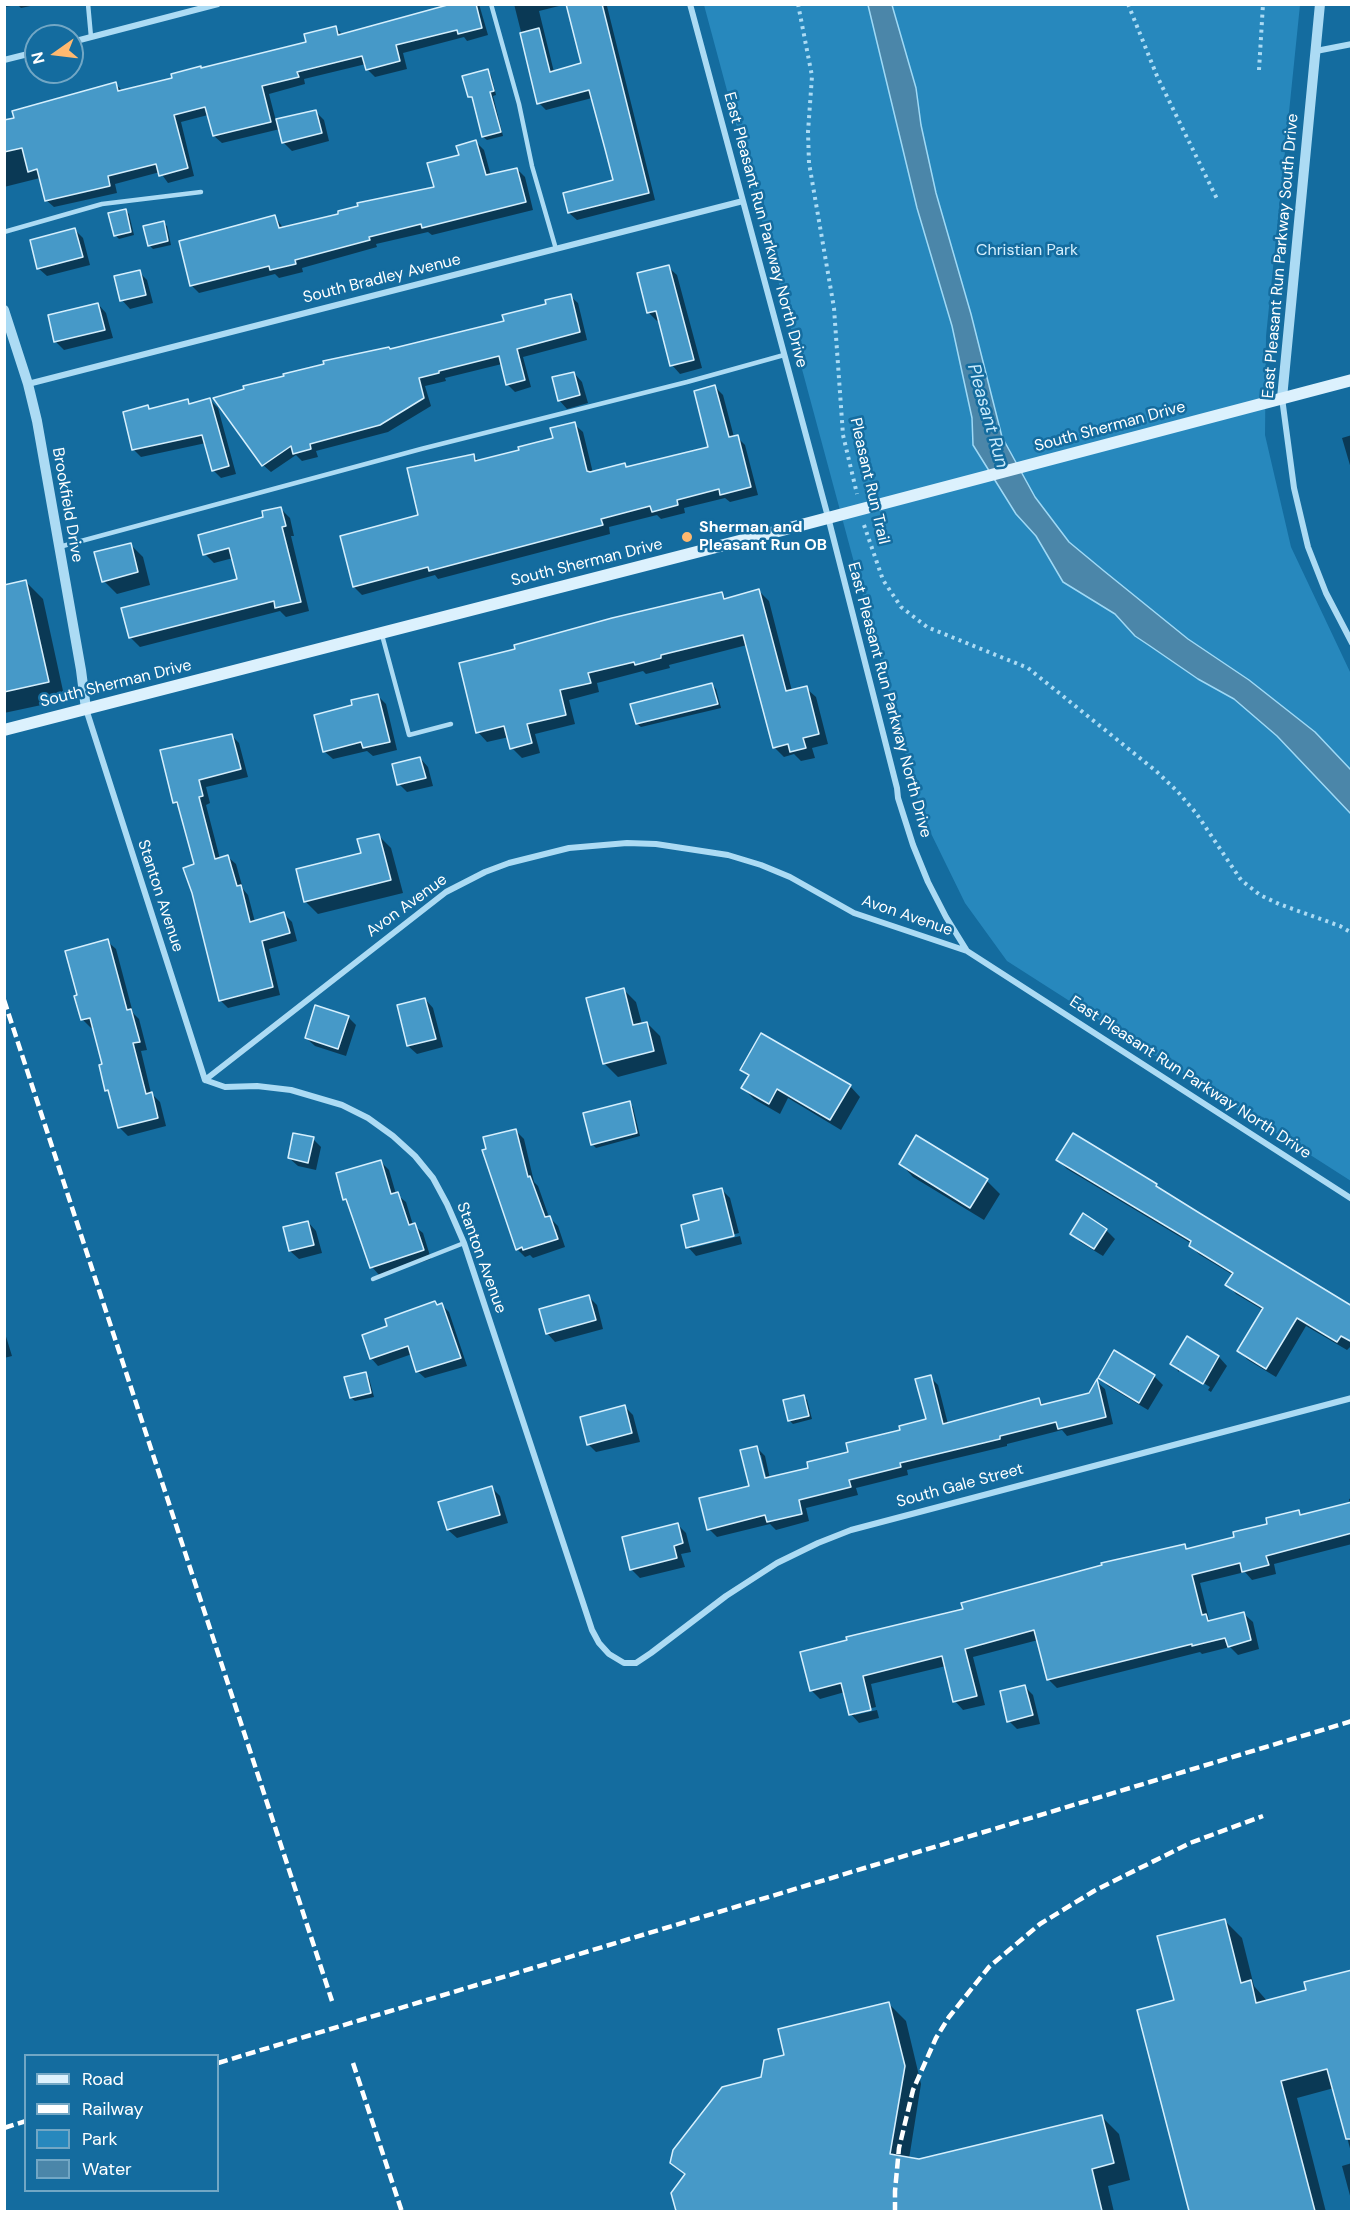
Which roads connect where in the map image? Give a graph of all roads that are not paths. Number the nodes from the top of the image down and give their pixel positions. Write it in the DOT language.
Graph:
graph roads {
  1 [pos="88,4"];
  2 [pos="218,4"];
  3 [pos="490,4"];
  4 [pos="690,4"];
  5 [pos="1320,4"];
  6 [pos="91,37"];
  7 [pos="84,39"];
  8 [pos="1352,44"];
  9 [pos="1317,51"];
  10 [pos="24,55"];
  11 [pos="4,60"];
  12 [pos="201,192"];
  13 [pos="743,201"];
  14 [pos="4,232"];
  15 [pos="556,249"];
  16 [pos="4,310"];
  17 [pos="784,355"];
  18 [pos="1352,380"];
  19 [pos="28,384"];
  20 [pos="1282,398"];
  21 [pos="828,517"];
  22 [pos="59,547"];
  23 [pos="382,633"];
  24 [pos="1352,644"];
  25 [pos="86,709"];
  26 [pos="451,724"];
  27 [pos="4,729"];
  28 [pos="967,951"];
  29 [pos="205,1080"];
  30 [pos="1352,1199"];
  31 [pos="464,1242"];
  32 [pos="373,1279"];
  33 [pos="1352,1398"];
  34 [pos="609,1654"];
  1 -- 6 [label="lane"];
  2 -- 6 [label="street"];
  3 -- 15 [label="lane"];
  4 -- 13 [label="street, East Pleasant Run Parkway North Drive"];
  5 -- 9 [label="street, East Pleasant Run Parkway South Drive"];
  6 -- 7 [label="street"];
  8 -- 9 [label="street"];
  9 -- 20 [label="street, East Pleasant Run Parkway South Drive"];
  10 -- 11 [label="street"];
  12 -- 14 [label="lane"];
  13 -- 15 [label="street, South Bradley Avenue"];
  13 -- 17 [label="street, East Pleasant Run Parkway North Drive"];
  15 -- 19 [label="street, South Bradley Avenue"];
  16 -- 19 [label="street, Brookfield Drive"];
  17 -- 21 [label="street, East Pleasant Run Parkway North Drive"];
  17 -- 22 [label="lane"];
  18 -- 20 [label="main road, South Sherman Drive"];
  19 -- 22 [label="street, Brookfield Drive"];
  20 -- 21 [label="main road, South Sherman Drive"];
  20 -- 24 [label="street, East Pleasant Run Parkway South Drive"];
  21 -- 23 [label="main road, South Sherman Drive"];
  21 -- 28 [label="street, East Pleasant Run Parkway North Drive"];
  22 -- 25 [label="street, Brookfield Drive"];
  23 -- 25 [label="main road, South Sherman Drive"];
  23 -- 26 [label="lane"];
  25 -- 27 [label="main road, South Sherman Drive"];
  25 -- 29 [label="street, Stanton Avenue"];
  28 -- 29 [label="street, Avon Avenue"];
  28 -- 30 [label="street, East Pleasant Run Parkway North Drive"];
  29 -- 31 [label="street, Stanton Avenue"];
  31 -- 32 [label="lane"];
  31 -- 34 [label="street, Stanton Avenue"];
  33 -- 34 [label="street, South Gale Street"];
}
